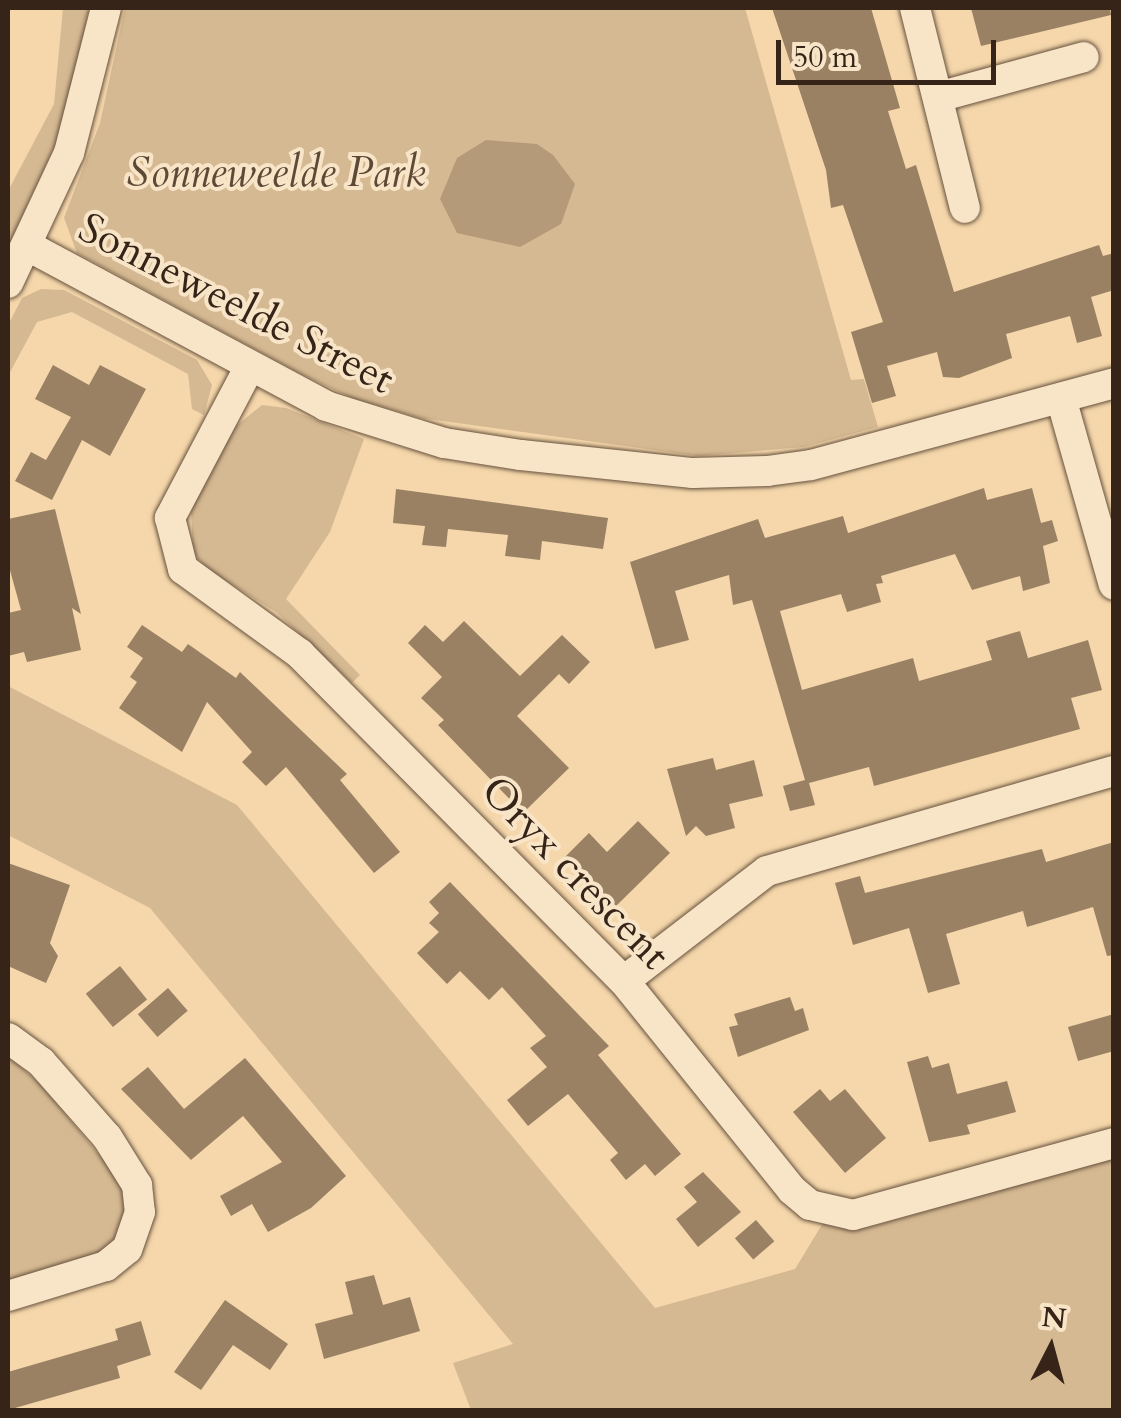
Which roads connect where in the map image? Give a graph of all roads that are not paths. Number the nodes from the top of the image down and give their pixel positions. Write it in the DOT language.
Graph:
graph roads {
  1 [pos="106,8"];
  2 [pos="915,8"];
  3 [pos="1084,56"];
  4 [pos="938,97"];
  5 [pos="965,208"];
  6 [pos="28,246"];
  7 [pos="8,283"];
  8 [pos="250,366"];
  9 [pos="1114,383"];
  10 [pos="1061,398"];
  11 [pos="1114,585"];
  12 [pos="1114,771"];
  13 [pos="624,981"];
  14 [pos="8,1038"];
  15 [pos="1114,1142"];
  16 [pos="8,1296"];
  1 -- 6 [label="street"];
  2 -- 4 [label="street"];
  3 -- 4 [label="street"];
  4 -- 5 [label="street"];
  6 -- 7 [label="street"];
  6 -- 8 [label="street, Sonneweelde Street"];
  8 -- 10 [label="street, Sonneweelde Street"];
  8 -- 13 [label="street, Oryx crescent"];
  9 -- 10 [label="street, Sonneweelde Street"];
  10 -- 11 [label="street"];
  12 -- 13 [label="street"];
  13 -- 15 [label="street, Oryx crescent"];
  14 -- 16 [label="street"];
}
